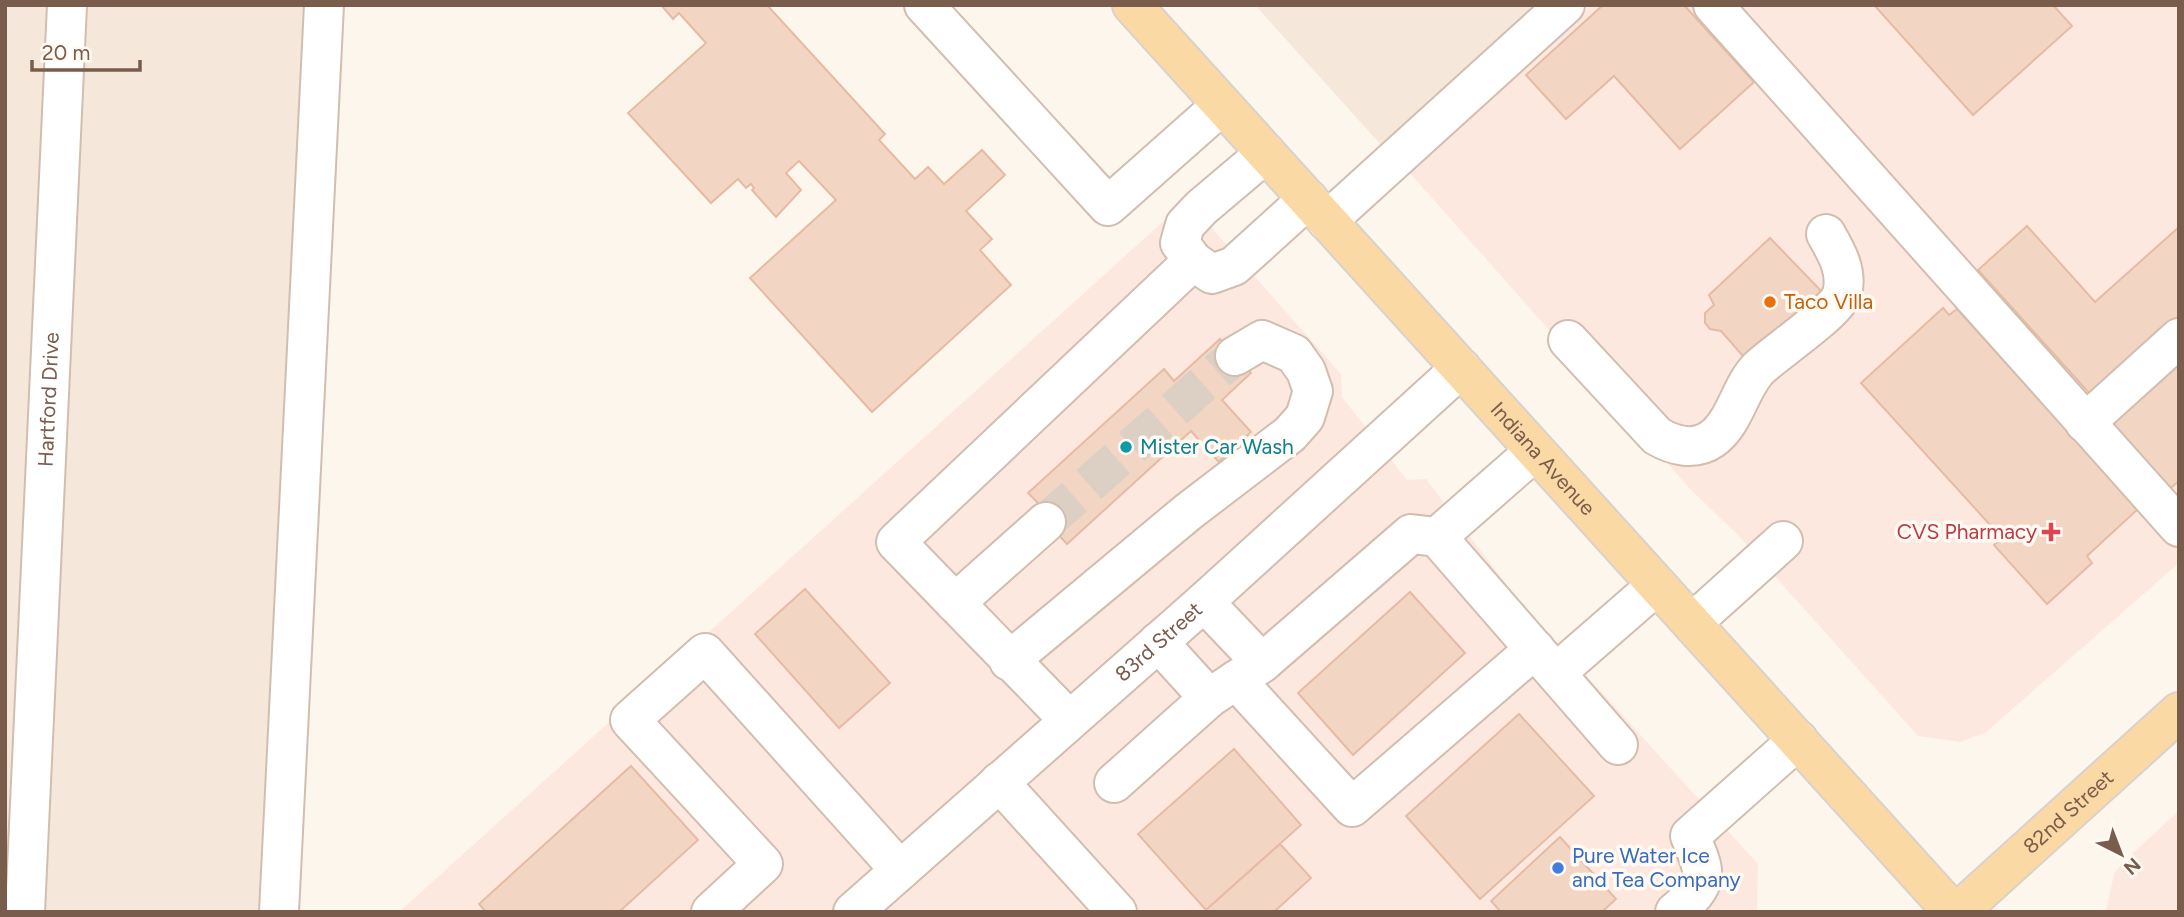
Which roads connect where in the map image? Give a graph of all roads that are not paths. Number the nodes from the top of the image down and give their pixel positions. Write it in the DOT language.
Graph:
graph roads {
  1 [pos="67,5"];
  2 [pos="324,5"];
  3 [pos="924,5"];
  4 [pos="1132,5"];
  5 [pos="1565,5"];
  6 [pos="1713,5"];
  7 [pos="1222,105"];
  8 [pos="1266,153"];
  9 [pos="1318,210"];
  10 [pos="1826,234"];
  11 [pos="1193,261"];
  12 [pos="2179,338"];
  13 [pos="1569,340"];
  14 [pos="1236,356"];
  15 [pos="1461,368"];
  16 [pos="1758,407"];
  17 [pos="2085,423"];
  18 [pos="1714,438"];
  19 [pos="1535,451"];
  20 [pos="1046,522"];
  21 [pos="2179,527"];
  22 [pos="1437,537"];
  23 [pos="1783,541"];
  24 [pos="1657,585"];
  25 [pos="1204,602"];
  26 [pos="955,603"];
  27 [pos="1692,623"];
  28 [pos="1158,642"];
  29 [pos="1010,661"];
  30 [pos="1545,661"];
  31 [pos="1236,680"];
  32 [pos="2179,712"];
  33 [pos="1069,720"];
  34 [pos="1798,740"];
  35 [pos="1618,745"];
  36 [pos="999,782"];
  37 [pos="1114,783"];
  38 [pos="18,792"];
  39 [pos="900,870"];
  40 [pos="25,912"];
  41 [pos="279,912"];
  42 [pos="711,912"];
  43 [pos="853,912"];
  44 [pos="1117,912"];
  45 [pos="1675,912"];
  46 [pos="1956,912"];
  1 -- 38 [label="street, Hartford Drive"];
  2 -- 41 [label="street"];
  3 -- 7 [label="street"];
  4 -- 7 [label="main road, Indiana Avenue"];
  5 -- 9 [label="street"];
  6 -- 17 [label="street"];
  7 -- 8 [label="main road, Indiana Avenue"];
  8 -- 9 [label="main road, Indiana Avenue"];
  8 -- 11 [label="street"];
  9 -- 11 [label="street"];
  9 -- 15 [label="main road, Indiana Avenue"];
  10 -- 18 [label="street"];
  11 -- 26 [label="street"];
  12 -- 17 [label="street"];
  13 -- 18 [label="street"];
  14 -- 29 [label="street"];
  15 -- 19 [label="main road, Indiana Avenue"];
  15 -- 25 [label="street, 83rd Street"];
  16 -- 18 [label="street"];
  17 -- 21 [label="street"];
  19 -- 22 [label="street"];
  19 -- 24 [label="main road, Indiana Avenue"];
  20 -- 26 [label="street"];
  22 -- 30 [label="street"];
  22 -- 31 [label="street"];
  23 -- 27 [label="street"];
  24 -- 27 [label="main road, Indiana Avenue"];
  24 -- 30 [label="street"];
  25 -- 28 [label="street, 83rd Street"];
  25 -- 31 [label="street"];
  26 -- 29 [label="street"];
  27 -- 34 [label="main road, Indiana Avenue"];
  28 -- 31 [label="street"];
  28 -- 33 [label="street, 83rd Street"];
  29 -- 33 [label="street"];
  30 -- 31 [label="street"];
  30 -- 35 [label="street"];
  31 -- 37 [label="street"];
  32 -- 46 [label="main road, 82nd Street"];
  33 -- 36 [label="street, 83rd Street"];
  34 -- 45 [label="street"];
  34 -- 46 [label="main road, Indiana Avenue"];
  36 -- 39 [label="street, 83rd Street"];
  36 -- 44 [label="street"];
  38 -- 40 [label="street, Hartford Drive"];
  39 -- 42 [label="street"];
  39 -- 43 [label="street, 83rd Street"];
}
